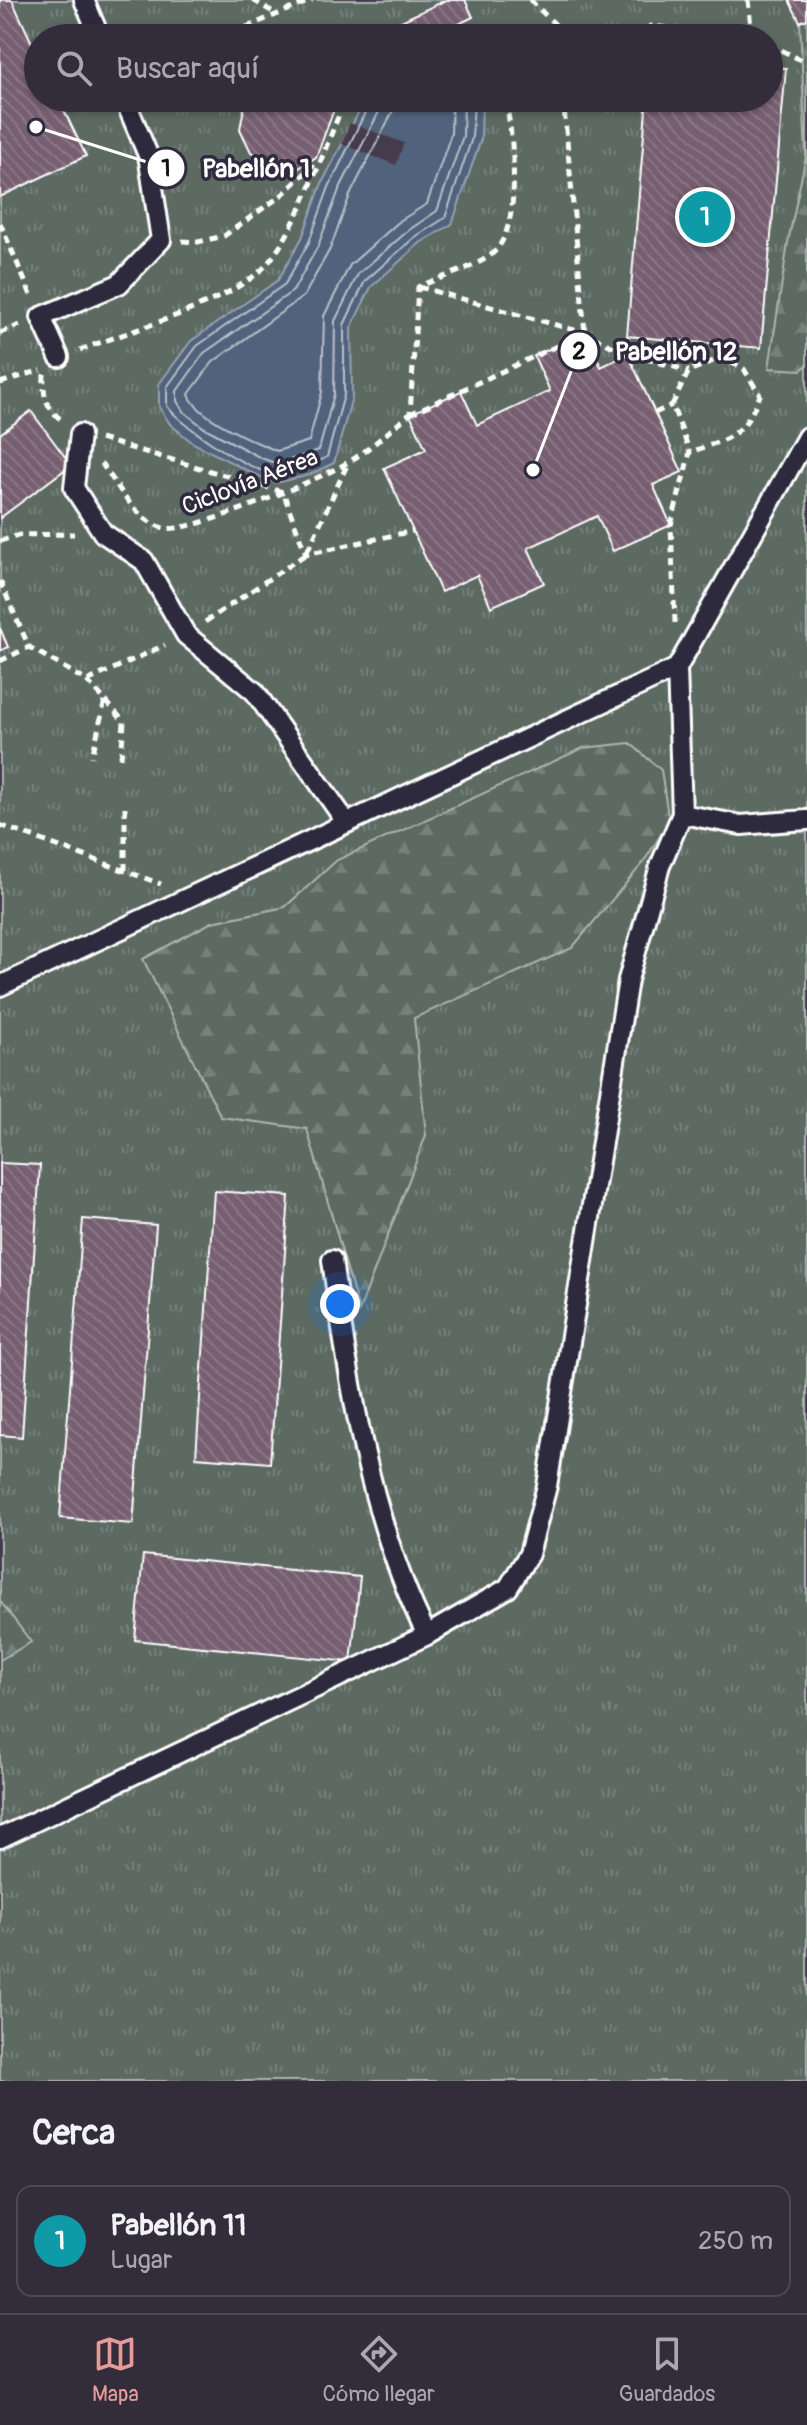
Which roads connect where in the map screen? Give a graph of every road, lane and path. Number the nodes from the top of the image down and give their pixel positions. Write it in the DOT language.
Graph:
graph roads {
  1 [pos="84,0"];
  2 [pos="253,0"];
  3 [pos="530,0"];
  4 [pos="748,0"];
  5 [pos="308,1"];
  6 [pos="277,15"];
  7 [pos="94,24"];
  8 [pos="255,24"];
  9 [pos="555,24"];
  10 [pos="753,24"];
  11 [pos="783,51"];
  12 [pos="807,63"];
  13 [pos="130,112"];
  14 [pos="340,112"];
  15 [pos="508,112"];
  16 [pos="564,112"];
  17 [pos="318,160"];
  18 [pos="0,223"];
  19 [pos="161,240"];
  20 [pos="418,287"];
  21 [pos="41,317"];
  22 [pos="0,333"];
  23 [pos="585,333"];
  24 [pos="52,363"];
  25 [pos="689,371"];
  26 [pos="0,383"];
  27 [pos="672,405"];
  28 [pos="655,413"];
  29 [pos="410,414"];
  30 [pos="80,434"];
  31 [pos="807,437"];
  32 [pos="690,452"];
  33 [pos="283,492"];
  34 [pos="413,531"];
  35 [pos="103,533"];
  36 [pos="0,541"];
  37 [pos="29,647"];
  38 [pos="0,661"];
  39 [pos="677,668"];
  40 [pos="87,681"];
  41 [pos="105,700"];
  42 [pos="92,757"];
  43 [pos="121,758"];
  44 [pos="125,807"];
  45 [pos="682,814"];
  46 [pos="807,820"];
  47 [pos="347,823"];
  48 [pos="0,825"];
  49 [pos="125,870"];
  50 [pos="191,896"];
  51 [pos="0,986"];
  52 [pos="332,1260"];
  53 [pos="427,1635"];
  54 [pos="0,1838"];
  1 -- 7 [label="lane"];
  2 -- 6 [label="path"];
  3 -- 9 [label="path"];
  4 -- 10 [label="path"];
  5 -- 6 [label="path"];
  6 -- 8 [label="path"];
  11 -- 12 [label="path"];
  13 -- 19 [label="lane"];
  14 -- 17 [label="path"];
  15 -- 20 [label="path"];
  16 -- 23 [label="path"];
  17 -- 19 [label="path"];
  17 -- 24 [label="path"];
  18 -- 21 [label="path"];
  19 -- 21 [label="lane"];
  20 -- 23 [label="path"];
  20 -- 29 [label="path"];
  21 -- 22 [label="path"];
  21 -- 24 [label="lane"];
  23 -- 25 [label="path"];
  23 -- 29 [label="path, Ciclovía Aérea"];
  24 -- 26 [label="path"];
  24 -- 30 [label="path, Ciclovía Aérea"];
  25 -- 27 [label="path"];
  25 -- 32 [label="path"];
  27 -- 28 [label="path"];
  27 -- 32 [label="path"];
  29 -- 33 [label="path, Ciclovía Aérea"];
  30 -- 33 [label="path"];
  30 -- 33 [label="path, Ciclovía Aérea"];
  30 -- 35 [label="lane"];
  31 -- 39 [label="lane"];
  32 -- 39 [label="path"];
  33 -- 34 [label="path"];
  35 -- 36 [label="path"];
  35 -- 47 [label="lane"];
  37 -- 38 [label="path"];
  39 -- 45 [label="lane"];
  39 -- 47 [label="lane"];
  40 -- 41 [label="path"];
  41 -- 42 [label="path"];
  41 -- 43 [label="path"];
  44 -- 49 [label="path"];
  45 -- 46 [label="lane"];
  45 -- 53 [label="lane"];
  47 -- 50 [label="lane"];
  48 -- 49 [label="path"];
  49 -- 50 [label="path"];
  50 -- 51 [label="lane"];
  52 -- 53 [label="lane"];
  53 -- 54 [label="lane"];
}
